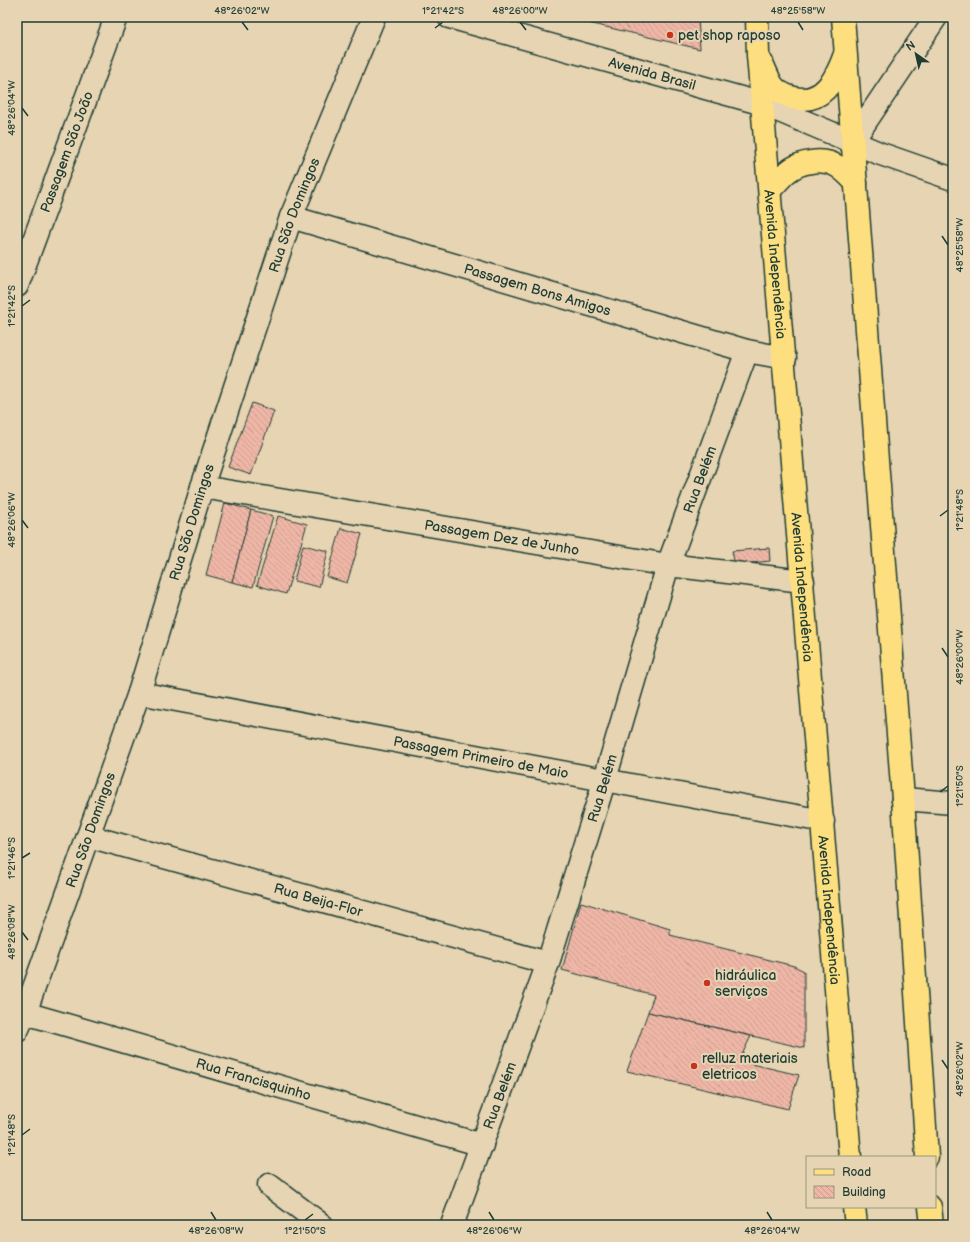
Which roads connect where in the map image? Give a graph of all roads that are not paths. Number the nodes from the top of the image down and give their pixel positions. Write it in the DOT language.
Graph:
graph roads {
  1 [pos="116,17"];
  2 [pos="374,17"];
  3 [pos="449,17"];
  4 [pos="757,17"];
  5 [pos="843,17"];
  6 [pos="936,17"];
  7 [pos="845,54"];
  8 [pos="758,55"];
  9 [pos="763,104"];
  10 [pos="852,142"];
  11 [pos="953,179"];
  12 [pos="856,184"];
  13 [pos="770,188"];
  14 [pos="291,217"];
  15 [pos="17,286"];
  16 [pos="747,351"];
  17 [pos="785,358"];
  18 [pos="202,487"];
  19 [pos="668,565"];
  20 [pos="803,581"];
  21 [pos="139,693"];
  22 [pos="605,779"];
  23 [pos="903,799"];
  24 [pos="953,803"];
  25 [pos="823,820"];
  26 [pos="88,836"];
  27 [pos="548,963"];
  28 [pos="21,1022"];
  29 [pos="482,1145"];
  30 [pos="850,1156"];
  31 [pos="927,1156"];
  32 [pos="269,1185"];
  33 [pos="854,1208"];
  34 [pos="930,1208"];
  35 [pos="322,1225"];
  36 [pos="452,1225"];
  37 [pos="856,1225"];
  38 [pos="932,1225"];
  1 -- 15 [label="street, Passagem São João"];
  2 -- 14 [label="street, Rua São Domingos"];
  3 -- 9 [label="street, Avenida Brasil"];
  4 -- 8 [label="main road, Avenida Independência"];
  5 -- 7 [label="main road"];
  6 -- 10 [label="street"];
  7 -- 8 [label="main road"];
  7 -- 10 [label="main road"];
  8 -- 9 [label="main road, Avenida Independência"];
  9 -- 10 [label="street, Avenida Brasil"];
  9 -- 13 [label="main road, Avenida Independência"];
  10 -- 11 [label="street, Avenida Brasil"];
  10 -- 12 [label="main road"];
  12 -- 13 [label="main road"];
  12 -- 23 [label="main road"];
  13 -- 17 [label="main road, Avenida Independência"];
  14 -- 16 [label="street, Passagem Bons Amigos"];
  14 -- 18 [label="street, Rua São Domingos"];
  16 -- 17 [label="street, Passagem Bons Amigos"];
  16 -- 19 [label="street, Rua Belém"];
  17 -- 20 [label="main road, Avenida Independência"];
  18 -- 19 [label="street, Passagem Dez de Junho"];
  18 -- 21 [label="street, Rua São Domingos"];
  19 -- 20 [label="street, Passagem Dez de Junho"];
  19 -- 22 [label="street, Rua Belém"];
  20 -- 25 [label="main road, Avenida Independência"];
  21 -- 22 [label="street, Passagem Primeiro de Maio"];
  21 -- 26 [label="street, Rua São Domingos"];
  22 -- 25 [label="street, Passagem Primeiro de Maio"];
  22 -- 27 [label="street, Rua Belém"];
  23 -- 24 [label="street"];
  23 -- 31 [label="main road"];
  25 -- 30 [label="main road, Avenida Independência"];
  26 -- 27 [label="street, Rua Beija-Flor"];
  26 -- 28 [label="street, Rua São Domingos"];
  27 -- 29 [label="street, Rua Belém"];
  28 -- 29 [label="street, Rua Francisquinho"];
  29 -- 36 [label="street, Rua Belém"];
  32 -- 35 [label="street"];
  33 -- 37 [label="main road"];
  34 -- 38 [label="main road"];
}
